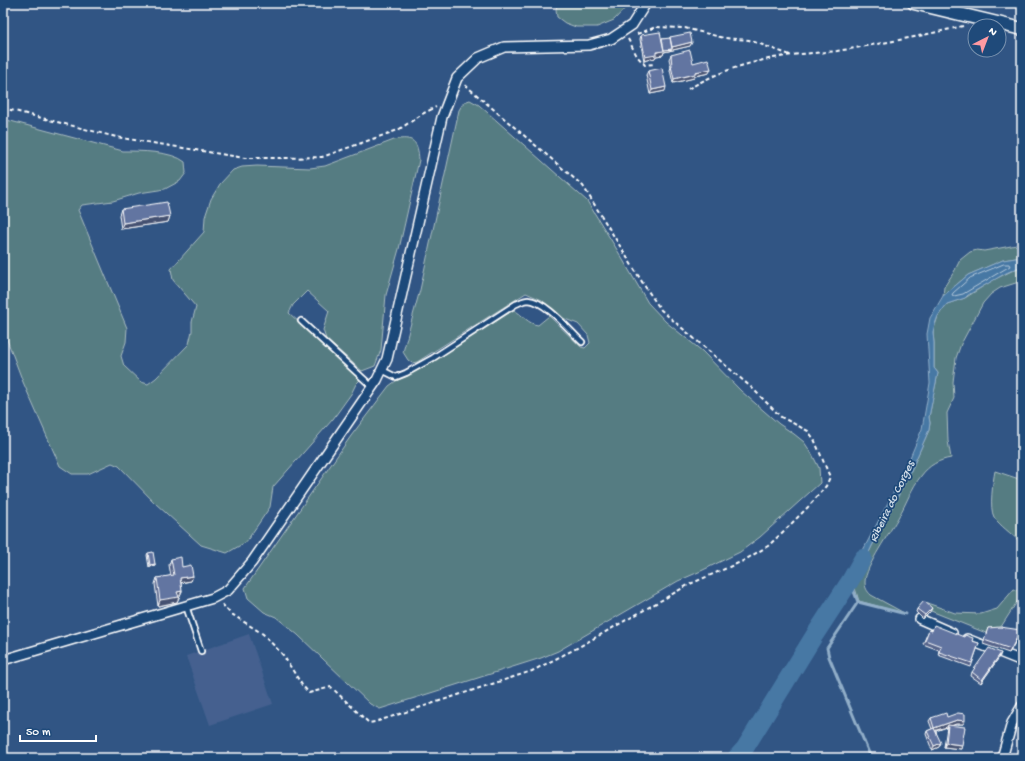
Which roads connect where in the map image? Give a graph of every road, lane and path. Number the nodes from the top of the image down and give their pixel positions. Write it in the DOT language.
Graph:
graph roads {
  1 [pos="646,3"];
  2 [pos="914,3"];
  3 [pos="965,26"];
  4 [pos="1022,29"];
  5 [pos="622,31"];
  6 [pos="635,35"];
  7 [pos="631,37"];
  8 [pos="628,40"];
  9 [pos="791,56"];
  10 [pos="654,64"];
  11 [pos="457,78"];
  12 [pos="688,89"];
  13 [pos="448,101"];
  14 [pos="3,108"];
  15 [pos="301,321"];
  16 [pos="582,342"];
  17 [pos="382,370"];
  18 [pos="372,388"];
  19 [pos="215,597"];
  20 [pos="186,606"];
  21 [pos="920,619"];
  22 [pos="200,651"];
  23 [pos="3,660"];
  24 [pos="1022,661"];
  25 [pos="1022,706"];
  26 [pos="1002,758"];
  1 -- 5 [label="street"];
  2 -- 4 [label="main road"];
  3 -- 9 [label="path"];
  5 -- 8 [label="path"];
  5 -- 11 [label="street"];
  6 -- 9 [label="path"];
  7 -- 8 [label="path"];
  8 -- 10 [label="path"];
  9 -- 12 [label="path"];
  11 -- 13 [label="street"];
  11 -- 19 [label="path"];
  13 -- 14 [label="path"];
  13 -- 17 [label="street"];
  15 -- 18 [label="lane"];
  16 -- 17 [label="lane"];
  17 -- 18 [label="street"];
  18 -- 19 [label="street"];
  19 -- 20 [label="street"];
  20 -- 22 [label="lane"];
  20 -- 23 [label="street"];
  21 -- 24 [label="street"];
  25 -- 26 [label="street"];
}
